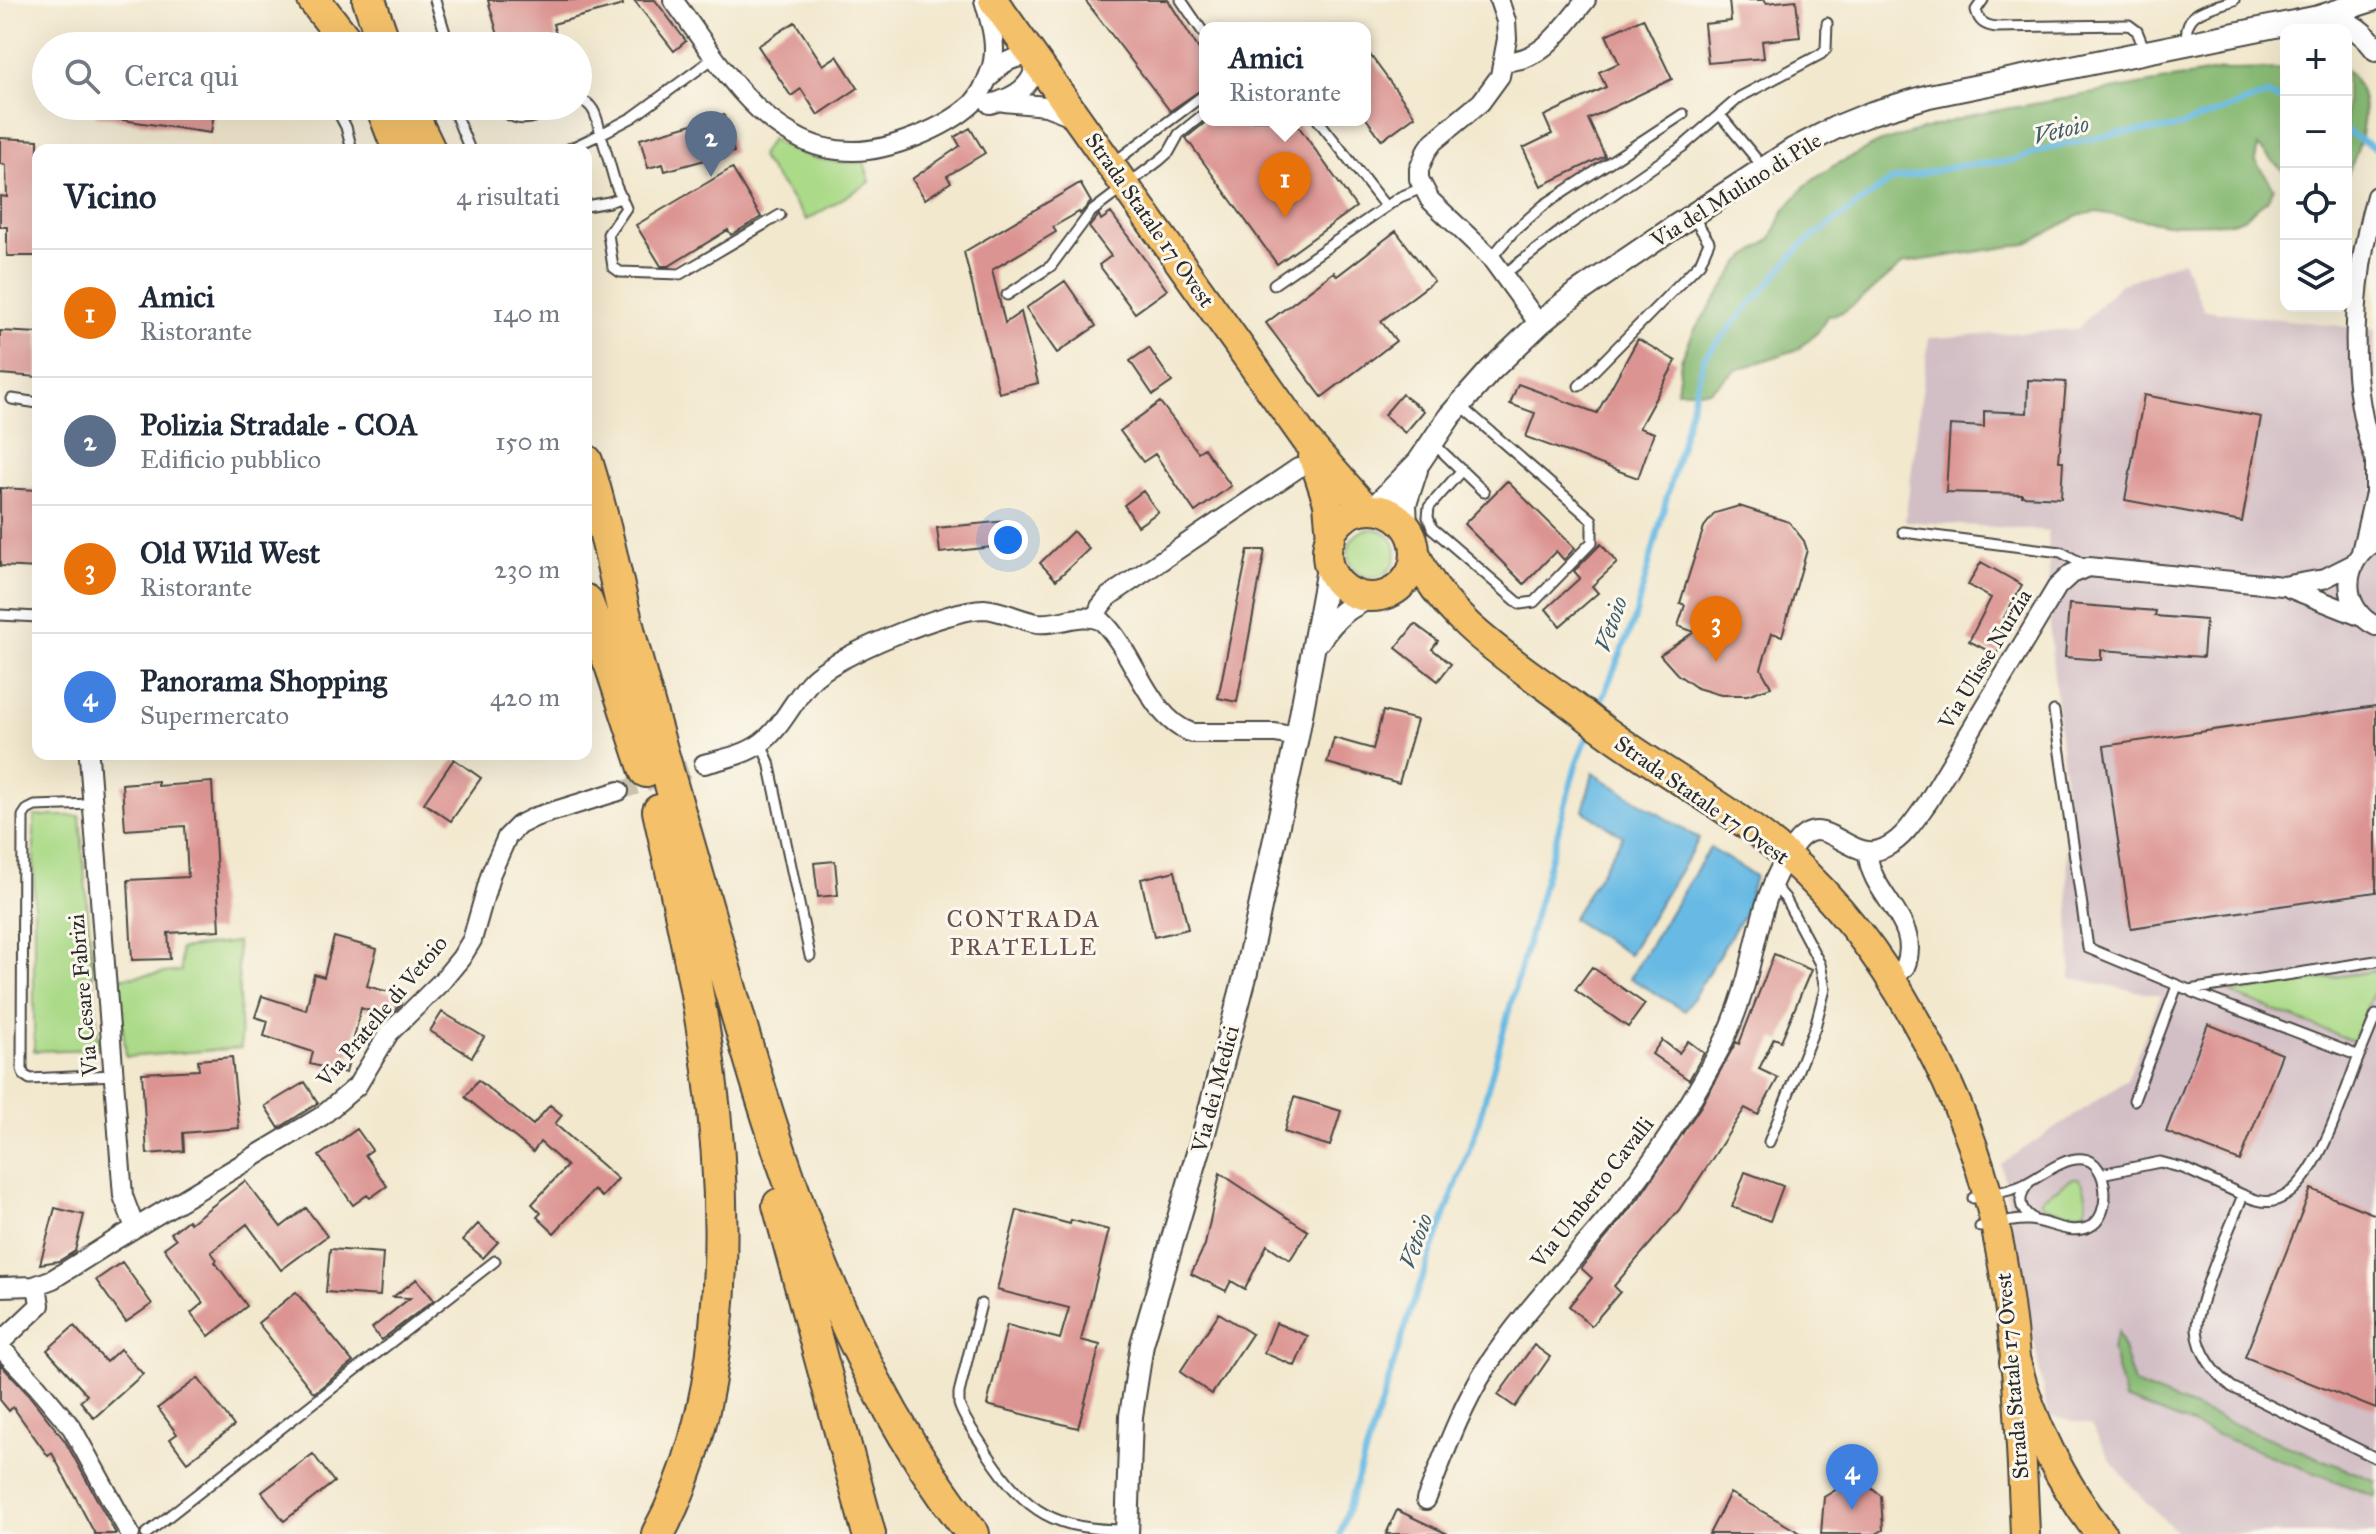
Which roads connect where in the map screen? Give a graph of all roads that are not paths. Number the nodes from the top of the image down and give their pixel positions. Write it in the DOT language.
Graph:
graph roads {
  1 [pos="314,0"];
  2 [pos="369,0"];
  3 [pos="435,0"];
  4 [pos="673,0"];
  5 [pos="1181,0"];
  6 [pos="1499,0"];
  7 [pos="1586,0"];
  8 [pos="1983,0"];
  9 [pos="2234,0"];
  10 [pos="2372,0"];
  11 [pos="996,2"];
  12 [pos="2319,17"];
  13 [pos="1827,23"];
  14 [pos="2376,23"];
  15 [pos="1199,26"];
  16 [pos="339,32"];
  17 [pos="380,32"];
  18 [pos="445,32"];
  19 [pos="2187,42"];
  20 [pos="2376,42"];
  21 [pos="2376,49"];
  22 [pos="2145,51"];
  23 [pos="1035,56"];
  24 [pos="715,57"];
  25 [pos="1505,61"];
  26 [pos="987,81"];
  27 [pos="1199,100"];
  28 [pos="990,104"];
  29 [pos="592,108"];
  30 [pos="1683,114"];
  31 [pos="956,115"];
  32 [pos="1720,115"];
  33 [pos="1199,118"];
  34 [pos="342,120"];
  35 [pos="458,120"];
  36 [pos="1080,121"];
  37 [pos="394,126"];
  38 [pos="1323,126"];
  39 [pos="601,134"];
  40 [pos="350,144"];
  41 [pos="420,144"];
  42 [pos="468,144"];
  43 [pos="580,144"];
  44 [pos="1763,167"];
  45 [pos="1118,175"];
  46 [pos="1422,188"];
  47 [pos="2376,196"];
  48 [pos="622,197"];
  49 [pos="592,205"];
  50 [pos="1386,207"];
  51 [pos="780,215"];
  52 [pos="1692,215"];
  53 [pos="1491,258"];
  54 [pos="1503,275"];
  55 [pos="1274,284"];
  56 [pos="1007,295"];
  57 [pos="1539,324"];
  58 [pos="1579,386"];
  59 [pos="12,399"];
  60 [pos="32,402"];
  61 [pos="1460,405"];
  62 [pos="1306,440"];
  63 [pos="1432,442"];
  64 [pos="2375,461"];
  65 [pos="1419,462"];
  66 [pos="1298,468"];
  67 [pos="1462,470"];
  68 [pos="592,485"];
  69 [pos="1484,492"];
  70 [pos="1370,510"];
  71 [pos="1903,532"];
  72 [pos="1411,539"];
  73 [pos="1330,550"];
  74 [pos="2363,553"];
  75 [pos="2088,567"];
  76 [pos="2283,586"];
  77 [pos="1380,595"];
  78 [pos="0,615"];
  79 [pos="32,617"];
  80 [pos="592,617"];
  81 [pos="1096,618"];
  82 [pos="2369,622"];
  83 [pos="1473,629"];
  84 [pos="592,634"];
  85 [pos="1316,645"];
  86 [pos="618,686"];
  87 [pos="2054,711"];
  88 [pos="1297,737"];
  89 [pos="761,744"];
  90 [pos="89,760"];
  91 [pos="704,764"];
  92 [pos="619,791"];
  93 [pos="92,804"];
  94 [pos="668,806"];
  95 [pos="1868,853"];
  96 [pos="1788,857"];
  97 [pos="1772,883"];
  98 [pos="810,956"];
  99 [pos="2376,961"];
  100 [pos="2177,986"];
  101 [pos="1898,988"];
  102 [pos="2189,990"];
  103 [pos="2376,1015"];
  104 [pos="2359,1056"];
  105 [pos="114,1075"];
  106 [pos="2134,1100"];
  107 [pos="1769,1142"];
  108 [pos="2101,1174"];
  109 [pos="2030,1182"];
  110 [pos="2243,1195"];
  111 [pos="1981,1197"];
  112 [pos="2036,1220"];
  113 [pos="1987,1226"];
  114 [pos="135,1228"];
  115 [pos="495,1261"];
  116 [pos="37,1285"];
  117 [pos="0,1287"];
  118 [pos="981,1304"];
  119 [pos="0,1345"];
  120 [pos="2015,1362"];
  121 [pos="2376,1458"];
  122 [pos="1426,1500"];
  123 [pos="1127,1532"];
  124 [pos="130,1534"];
  125 [pos="146,1534"];
  126 [pos="658,1534"];
  127 [pos="869,1534"];
  128 [pos="973,1534"];
  129 [pos="2006,1534"];
  130 [pos="2025,1534"];
  131 [pos="2101,1534"];
  1 -- 16 [label="highway"];
  2 -- 17 [label="highway"];
  3 -- 18 [label="lane"];
  4 -- 24 [label="street"];
  5 -- 15 [label="lane"];
  6 -- 25 [label="street"];
  7 -- 25 [label="street"];
  8 -- 22 [label="lane"];
  9 -- 19 [label="lane"];
  10 -- 12 [label="street, Via del Mulino di Pile"];
  11 -- 23 [label="main road, Strada Statale 17 Ovest"];
  11 -- 26 [label="street"];
  12 -- 19 [label="street, Via del Mulino di Pile"];
  12 -- 21 [label="street, Via del Mulino di Pile"];
  13 -- 32 [label="lane"];
  14 -- 20 [label="street"];
  19 -- 22 [label="street, Via del Mulino di Pile"];
  22 -- 44 [label="street, Via del Mulino di Pile"];
  23 -- 26 [label="street"];
  23 -- 28 [label="street"];
  23 -- 36 [label="main road, Strada Statale 17 Ovest"];
  24 -- 31 [label="street"];
  24 -- 39 [label="lane"];
  25 -- 46 [label="street"];
  26 -- 31 [label="street"];
  27 -- 45 [label="lane"];
  28 -- 31 [label="street"];
  28 -- 36 [label="street"];
  29 -- 39 [label="lane"];
  30 -- 53 [label="lane"];
  32 -- 44 [label="lane"];
  32 -- 54 [label="lane"];
  33 -- 45 [label="lane"];
  34 -- 40 [label="lane"];
  35 -- 42 [label="lane"];
  36 -- 45 [label="main road, Strada Statale 17 Ovest"];
  37 -- 41 [label="highway"];
  38 -- 50 [label="lane"];
  39 -- 43 [label="lane"];
  39 -- 48 [label="lane"];
  44 -- 52 [label="street, Via del Mulino di Pile"];
  45 -- 56 [label="lane"];
  45 -- 62 [label="main road, Strada Statale 17 Ovest"];
  46 -- 50 [label="lane"];
  46 -- 53 [label="street"];
  47 -- 64 [label="street"];
  48 -- 49 [label="lane"];
  48 -- 51 [label="lane"];
  50 -- 55 [label="lane"];
  52 -- 57 [label="street, Via del Mulino di Pile"];
  52 -- 58 [label="lane"];
  53 -- 54 [label="street"];
  54 -- 57 [label="street"];
  57 -- 61 [label="street, Via del Mulino di Pile"];
  59 -- 60 [label="lane"];
  61 -- 63 [label="street, Via del Mulino di Pile"];
  61 -- 67 [label="lane"];
  62 -- 70 [label="main road, Strada Statale 17 Ovest"];
  62 -- 73 [label="main road, Strada Statale 17 Ovest"];
  63 -- 65 [label="street, Via del Mulino di Pile"];
  63 -- 67 [label="lane"];
  64 -- 74 [label="street"];
  65 -- 70 [label="street, Via del Mulino di Pile"];
  65 -- 72 [label="street, Via del Mulino di Pile"];
  66 -- 81 [label="street"];
  67 -- 69 [label="lane"];
  68 -- 94 [label="highway"];
  70 -- 72 [label="main road"];
  70 -- 73 [label="main road"];
  71 -- 75 [label="lane"];
  72 -- 77 [label="main road"];
  72 -- 83 [label="main road, Strada Statale 17 Ovest"];
  73 -- 77 [label="main road"];
  73 -- 85 [label="street, Via dei Medici"];
  74 -- 76 [label="street"];
  74 -- 82 [label="street"];
  75 -- 76 [label="street"];
  75 -- 95 [label="street, Via Ulisse Nurzia"];
  76 -- 82 [label="street"];
  77 -- 83 [label="main road, Strada Statale 17 Ovest"];
  77 -- 85 [label="street, Via dei Medici"];
  78 -- 79 [label="lane"];
  80 -- 86 [label="highway"];
  81 -- 88 [label="street"];
  81 -- 89 [label="street"];
  83 -- 96 [label="main road, Strada Statale 17 Ovest"];
  84 -- 86 [label="highway"];
  85 -- 88 [label="street, Via dei Medici"];
  86 -- 94 [label="highway"];
  87 -- 100 [label="lane"];
  88 -- 123 [label="street, Via dei Medici"];
  89 -- 91 [label="street"];
  89 -- 98 [label="lane"];
  90 -- 93 [label="street, Via Cesare Fabrizi"];
  92 -- 114 [label="street, Via Pratelle di Vetoio"];
  93 -- 105 [label="street, Via Cesare Fabrizi"];
  93 -- 105 [label="lane"];
  94 -- 126 [label="highway"];
  94 -- 127 [label="highway"];
  94 -- 128 [label="highway"];
  95 -- 96 [label="street"];
  95 -- 101 [label="street"];
  96 -- 97 [label="street, Via Umberto Cavalli"];
  96 -- 101 [label="main road, Strada Statale 17 Ovest"];
  97 -- 107 [label="lane"];
  97 -- 122 [label="street, Via Umberto Cavalli"];
  99 -- 102 [label="lane"];
  100 -- 102 [label="lane"];
  100 -- 106 [label="lane"];
  101 -- 111 [label="main road, Strada Statale 17 Ovest"];
  102 -- 104 [label="lane"];
  103 -- 104 [label="lane"];
  104 -- 110 [label="lane"];
  105 -- 114 [label="street, Via Cesare Fabrizi"];
  108 -- 109 [label="lane"];
  108 -- 110 [label="lane"];
  108 -- 112 [label="lane"];
  109 -- 111 [label="lane"];
  109 -- 112 [label="lane"];
  110 -- 121 [label="lane"];
  111 -- 113 [label="main road, Strada Statale 17 Ovest"];
  112 -- 113 [label="lane"];
  113 -- 120 [label="main road, Strada Statale 17 Ovest"];
  113 -- 129 [label="main road, Strada Statale 17 Ovest"];
  114 -- 116 [label="street, Via Pratelle di Vetoio"];
  115 -- 125 [label="lane"];
  116 -- 117 [label="street, Via Pratelle di Vetoio"];
  116 -- 119 [label="street"];
  118 -- 123 [label="lane"];
  119 -- 124 [label="street"];
  120 -- 130 [label="main road, Strada Statale 17 Ovest"];
  120 -- 131 [label="highway"];
}
